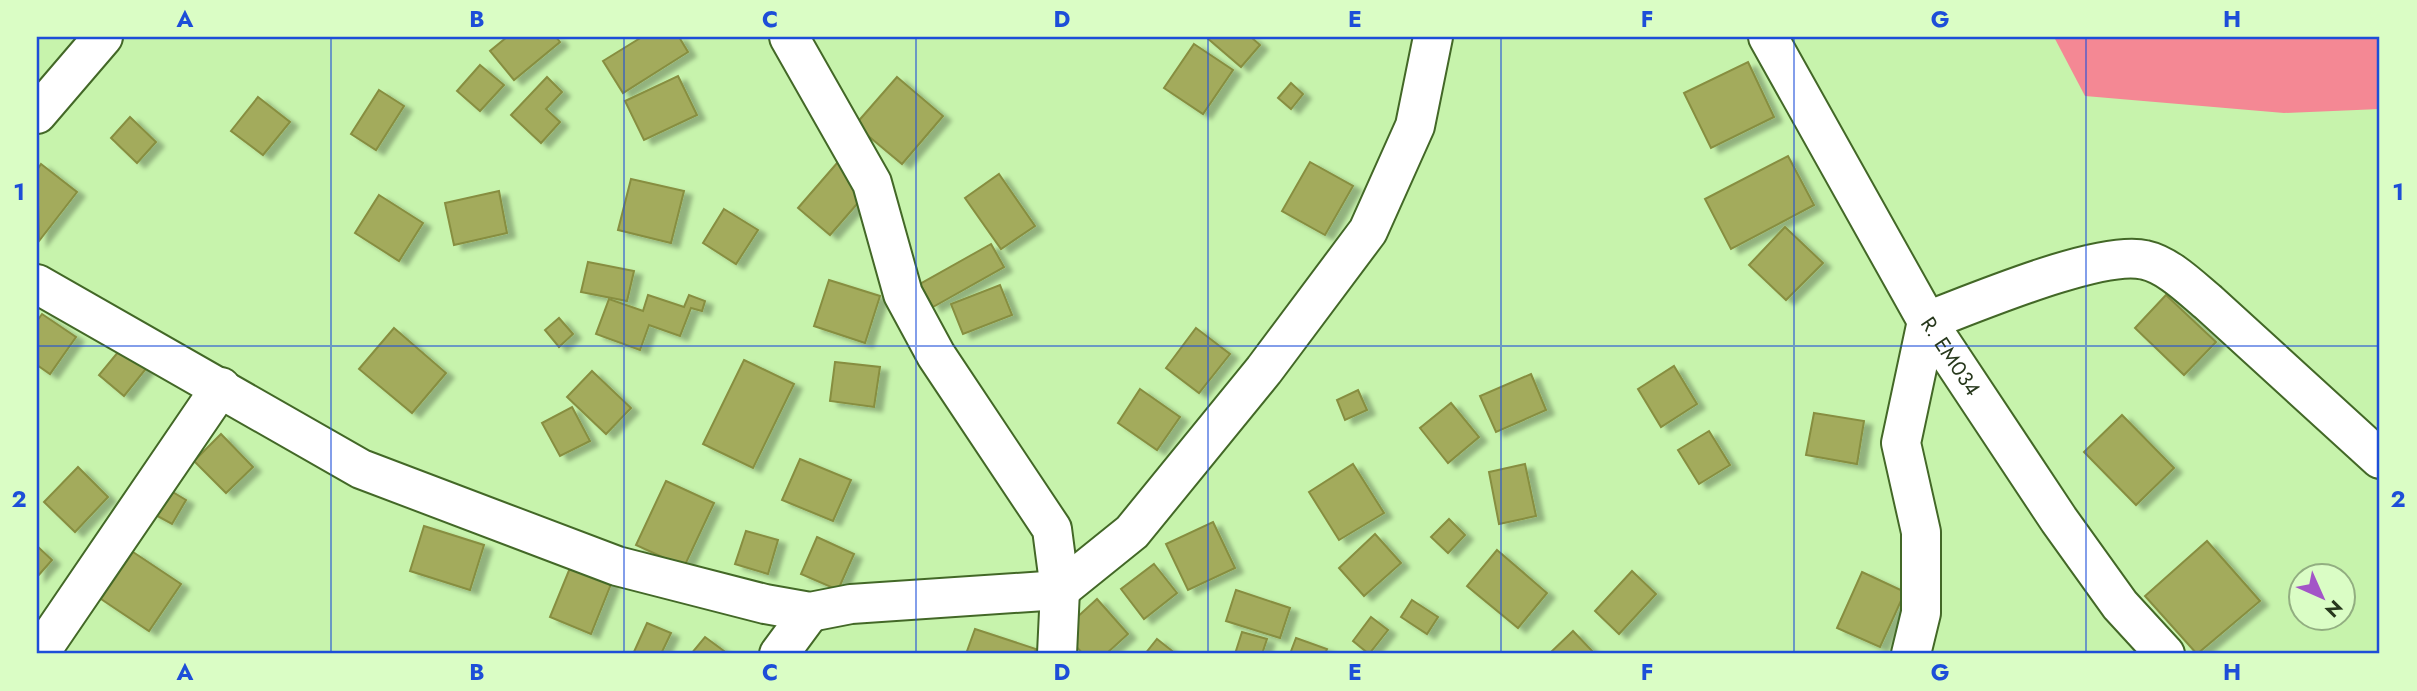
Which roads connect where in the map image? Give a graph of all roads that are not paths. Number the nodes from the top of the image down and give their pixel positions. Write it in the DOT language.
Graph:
graph roads {
  1 [pos="103,37"];
  2 [pos="789,37"];
  3 [pos="1433,37"];
  4 [pos="1768,37"];
  5 [pos="37,114"];
  6 [pos="37,284"];
  7 [pos="1927,321"];
  8 [pos="221,387"];
  9 [pos="2380,459"];
  10 [pos="1060,590"];
  11 [pos="810,612"];
  12 [pos="39,654"];
  13 [pos="779,654"];
  14 [pos="1057,654"];
  15 [pos="1911,654"];
  16 [pos="2165,654"];
  1 -- 5 [label="street"];
  2 -- 10 [label="street"];
  3 -- 10 [label="street"];
  4 -- 7 [label="street, R. EM034"];
  6 -- 8 [label="street"];
  7 -- 9 [label="street"];
  7 -- 15 [label="street"];
  7 -- 16 [label="street, R. EM034"];
  8 -- 11 [label="street"];
  8 -- 12 [label="street"];
  10 -- 11 [label="street"];
  10 -- 14 [label="street"];
  11 -- 13 [label="street"];
}
